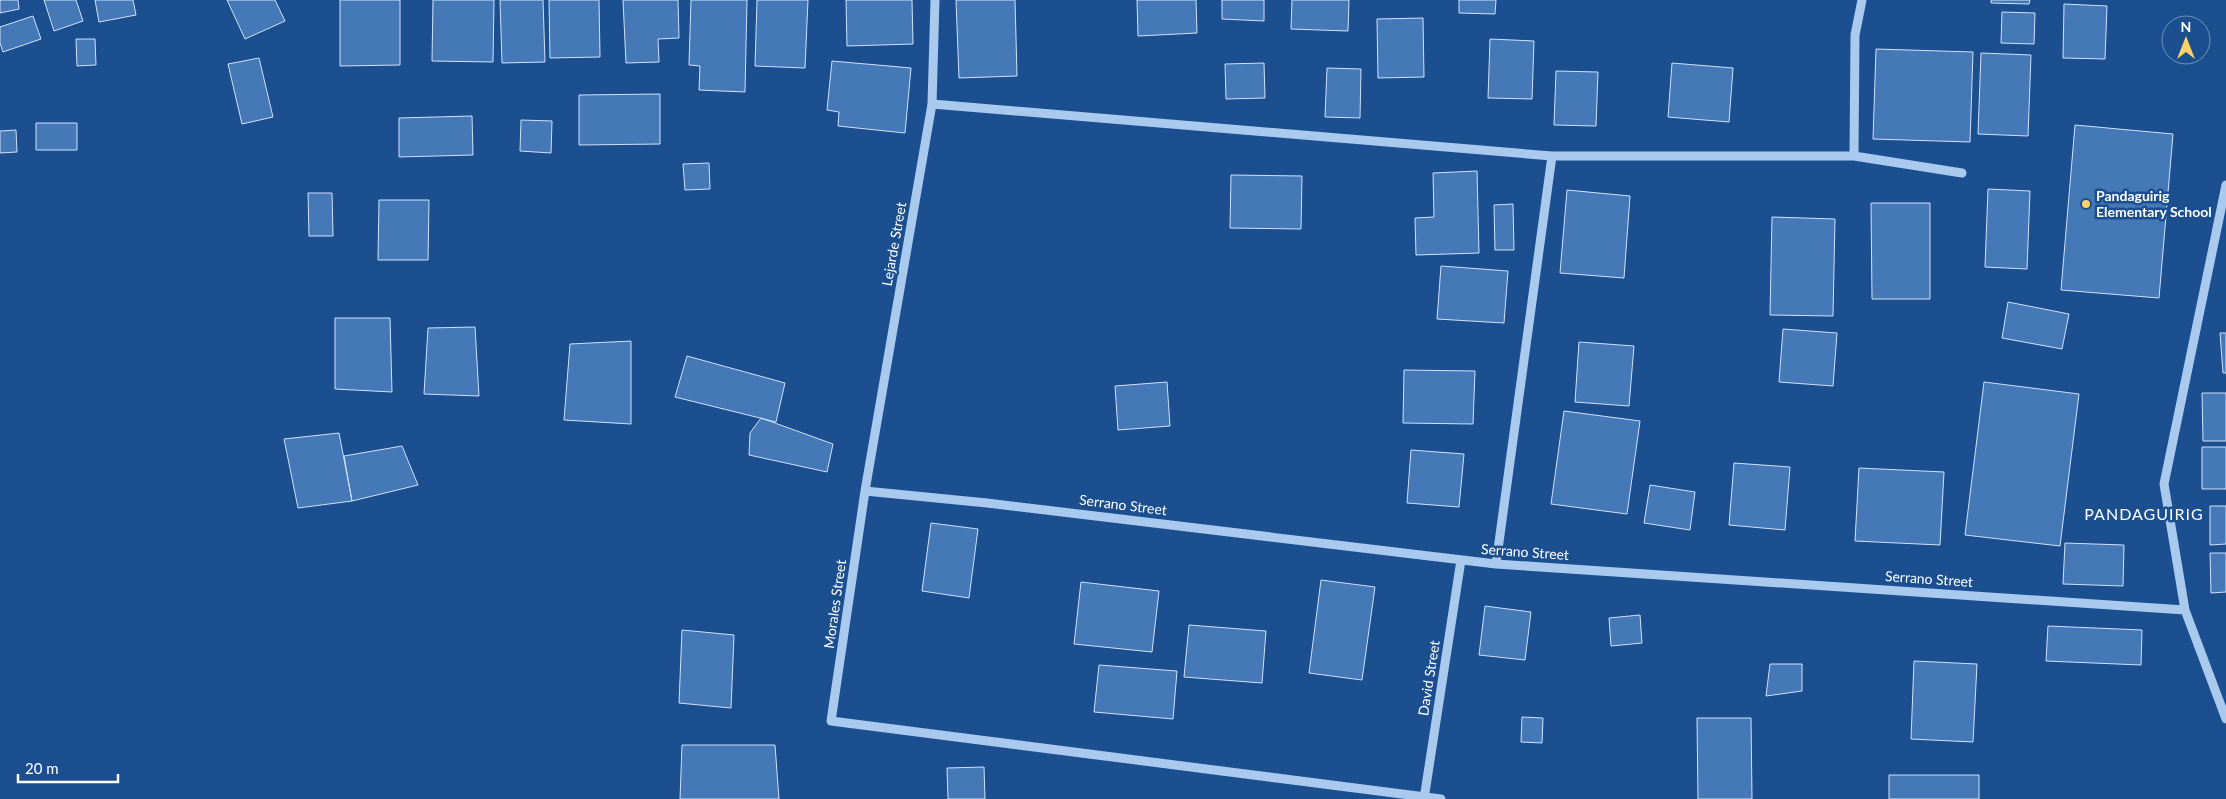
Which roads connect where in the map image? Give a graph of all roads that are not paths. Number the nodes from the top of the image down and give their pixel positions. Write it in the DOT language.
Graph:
graph roads {
  1 [pos="935,0"];
  2 [pos="1862,0"];
  3 [pos="932,104"];
  4 [pos="1552,156"];
  5 [pos="1854,156"];
  6 [pos="1962,173"];
  7 [pos="2226,185"];
  8 [pos="865,491"];
  9 [pos="1460,560"];
  10 [pos="1496,564"];
  11 [pos="2185,610"];
  12 [pos="2226,719"];
  13 [pos="1424,798"];
  14 [pos="1441,799"];
  1 -- 3 [label="street, Lejarde Street"];
  2 -- 5 [label="street"];
  3 -- 4 [label="street"];
  3 -- 8 [label="street, Lejarde Street"];
  4 -- 5 [label="street"];
  4 -- 10 [label="street"];
  5 -- 6 [label="street"];
  7 -- 11 [label="street"];
  8 -- 9 [label="street, Serrano Street"];
  8 -- 13 [label="street, Morales Street"];
  9 -- 10 [label="street, Serrano Street"];
  9 -- 13 [label="street, David Street"];
  10 -- 11 [label="street, Serrano Street"];
  11 -- 12 [label="street"];
  13 -- 14 [label="street"];
}
